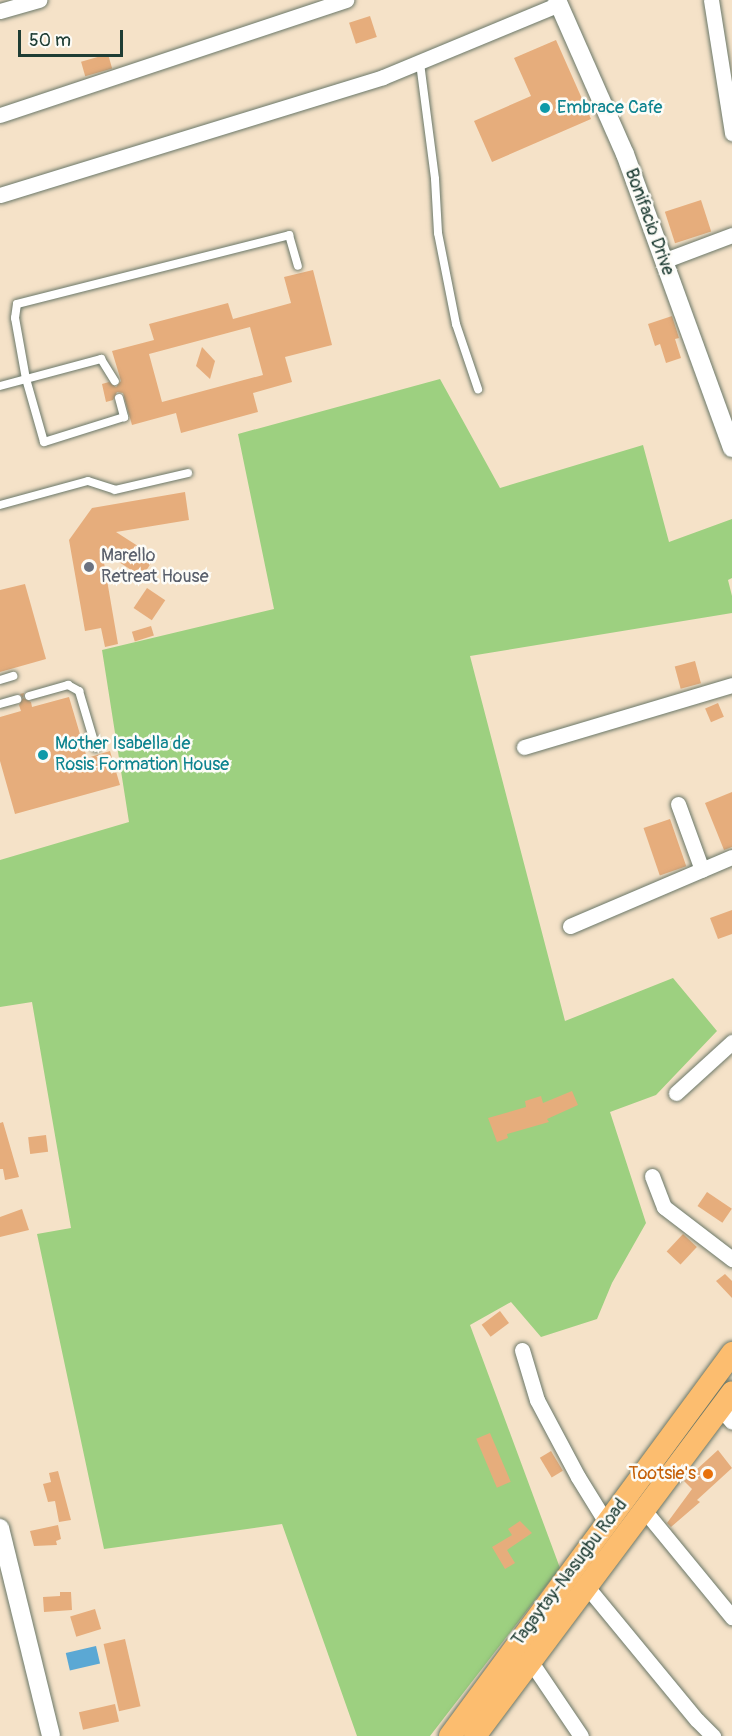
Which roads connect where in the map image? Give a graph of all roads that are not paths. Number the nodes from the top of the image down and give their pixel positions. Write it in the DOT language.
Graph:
graph roads {
  1 [pos="39,0"];
  2 [pos="346,0"];
  3 [pos="711,0"];
  4 [pos="558,2"];
  5 [pos="0,11"];
  6 [pos="420,63"];
  7 [pos="0,115"];
  8 [pos="732,133"];
  9 [pos="0,195"];
  10 [pos="732,235"];
  11 [pos="663,261"];
  12 [pos="298,266"];
  13 [pos="26,379"];
  14 [pos="115,381"];
  15 [pos="0,386"];
  16 [pos="478,389"];
  17 [pos="119,398"];
  18 [pos="732,448"];
  19 [pos="188,473"];
  20 [pos="0,505"];
  21 [pos="13,676"];
  22 [pos="0,680"];
  23 [pos="732,685"];
  24 [pos="29,696"];
  25 [pos="17,699"];
  26 [pos="0,704"];
  27 [pos="524,747"];
  28 [pos="96,748"];
  29 [pos="678,804"];
  30 [pos="732,857"];
  31 [pos="702,870"];
  32 [pos="570,926"];
  33 [pos="732,1042"];
  34 [pos="676,1093"];
  35 [pos="652,1176"];
  36 [pos="732,1259"];
  37 [pos="522,1350"];
  38 [pos="732,1353"];
  39 [pos="728,1407"];
  40 [pos="644,1510"];
  41 [pos="607,1524"];
  42 [pos="0,1528"];
  43 [pos="588,1588"];
  44 [pos="732,1617"];
  45 [pos="531,1662"];
  46 [pos="51,1736"];
  47 [pos="450,1736"];
  48 [pos="475,1736"];
  49 [pos="581,1736"];
  50 [pos="713,1736"];
  1 -- 5 [label="street"];
  2 -- 7 [label="street"];
  3 -- 8 [label="street"];
  4 -- 6 [label="street"];
  4 -- 11 [label="street, Bonifacio Drive"];
  6 -- 9 [label="street"];
  6 -- 16 [label="lane"];
  10 -- 11 [label="street"];
  11 -- 18 [label="street, Bonifacio Drive"];
  12 -- 13 [label="lane"];
  13 -- 14 [label="lane"];
  13 -- 15 [label="lane"];
  13 -- 17 [label="lane"];
  19 -- 20 [label="lane"];
  21 -- 22 [label="lane"];
  23 -- 27 [label="street"];
  24 -- 28 [label="lane"];
  25 -- 26 [label="lane"];
  29 -- 31 [label="street"];
  30 -- 31 [label="street"];
  31 -- 32 [label="street"];
  33 -- 34 [label="street"];
  35 -- 36 [label="street"];
  37 -- 41 [label="street"];
  38 -- 41 [label="main road, Tagaytay-Nasugbu Road"];
  39 -- 40 [label="main road, Tagaytay-Nasugbu Road"];
  40 -- 43 [label="main road, Tagaytay-Nasugbu Road"];
  40 -- 44 [label="street"];
  41 -- 47 [label="main road, Tagaytay-Nasugbu Road"];
  42 -- 46 [label="street"];
  43 -- 45 [label="main road, Tagaytay-Nasugbu Road"];
  43 -- 50 [label="street"];
  45 -- 48 [label="main road, Tagaytay-Nasugbu Road"];
  45 -- 49 [label="street"];
}
